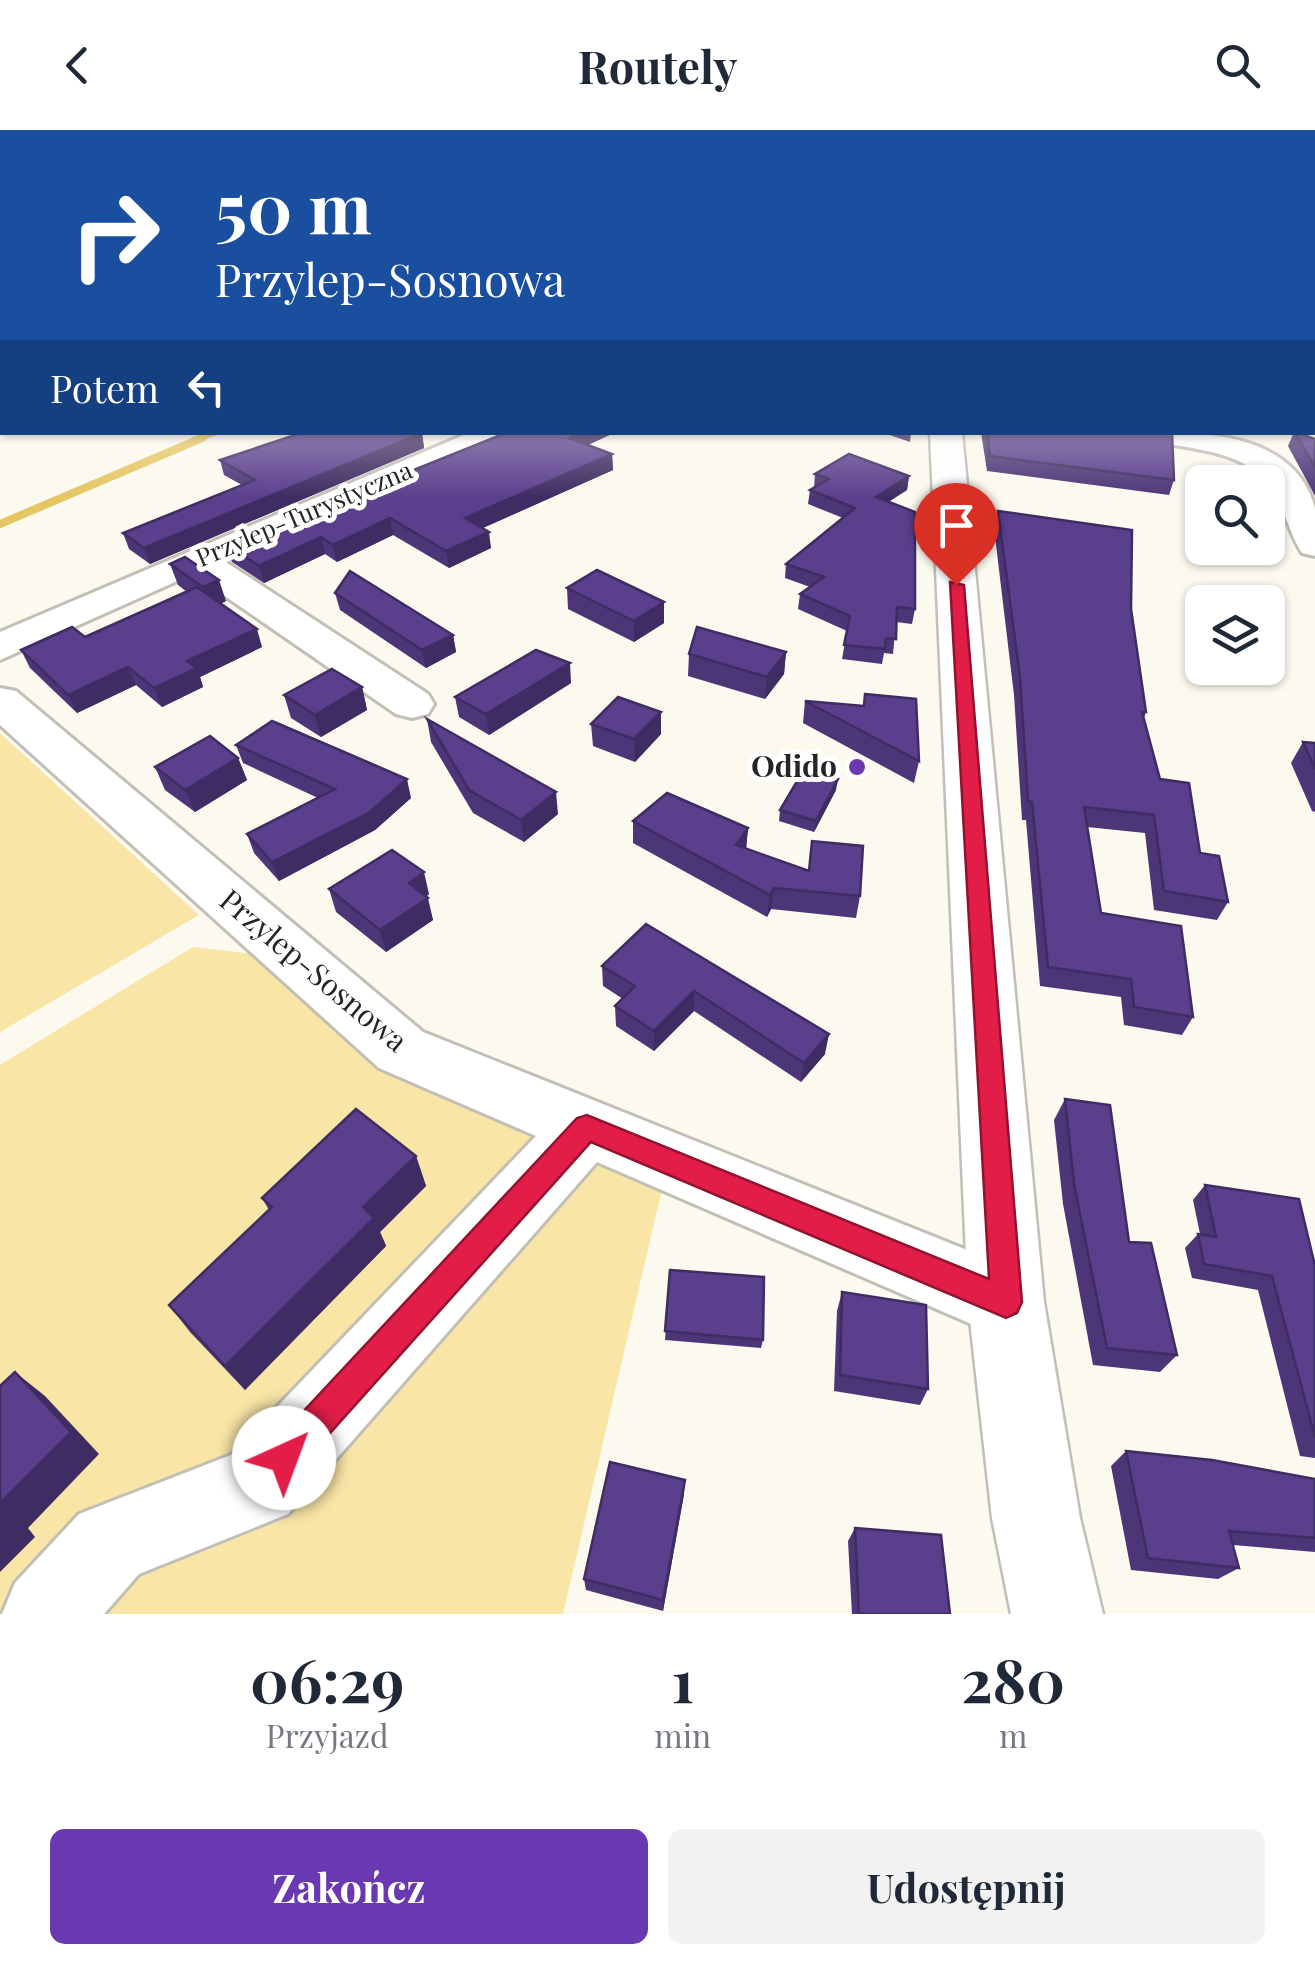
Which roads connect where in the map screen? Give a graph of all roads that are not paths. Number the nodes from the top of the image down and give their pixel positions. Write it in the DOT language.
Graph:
graph roads {
  1 [pos="493,435"];
  2 [pos="946,435"];
  3 [pos="1171,435"];
  4 [pos="1261,465"];
  5 [pos="1285,475"];
  6 [pos="1315,486"];
  7 [pos="1285,489"];
  8 [pos="1315,544"];
  9 [pos="196,559"];
  10 [pos="0,647"];
  11 [pos="0,701"];
  12 [pos="412,704"];
  13 [pos="587,1127"];
  14 [pos="1006,1302"];
  15 [pos="46,1614"];
  16 [pos="1057,1614"];
  1 -- 9 [label="street, Przylep-Turystyczna"];
  2 -- 14 [label="main road"];
  3 -- 4 [label="street"];
  5 -- 6 [label="street"];
  7 -- 8 [label="street"];
  9 -- 10 [label="street, Przylep-Turystyczna"];
  9 -- 12 [label="street"];
  11 -- 13 [label="street, Przylep-Sosnowa"];
  13 -- 14 [label="street, Przylep-Sosnowa"];
  13 -- 15 [label="street"];
  14 -- 16 [label="main road"];
}
